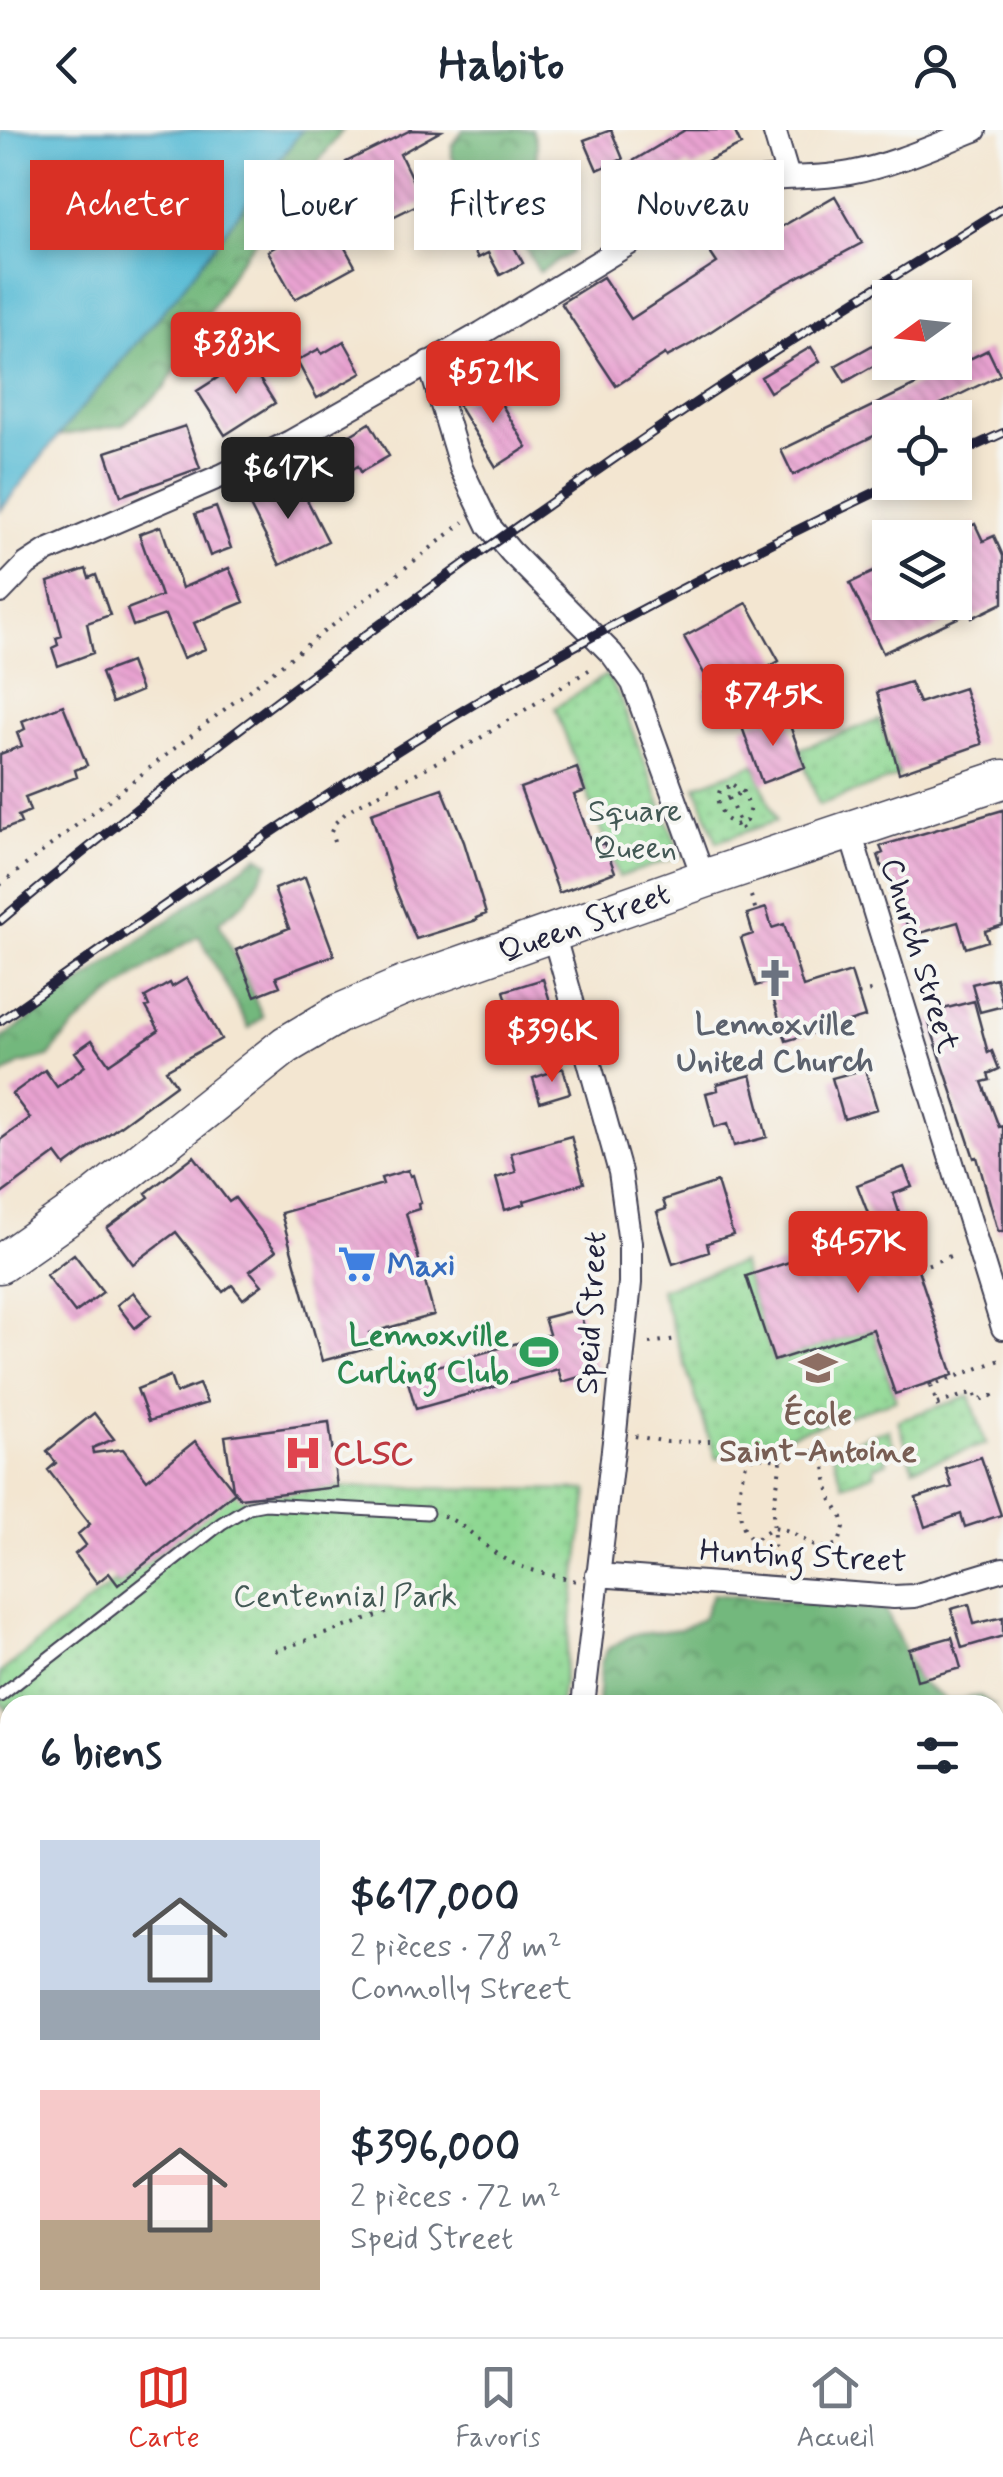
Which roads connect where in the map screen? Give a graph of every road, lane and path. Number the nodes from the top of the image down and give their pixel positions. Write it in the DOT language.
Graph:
graph roads {
  1 [pos="774,130"];
  2 [pos="975,130"];
  3 [pos="788,177"];
  4 [pos="429,362"];
  5 [pos="480,510"];
  6 [pos="0,592"];
  7 [pos="612,654"];
  8 [pos="1003,779"];
  9 [pos="743,792"];
  10 [pos="729,798"];
  11 [pos="717,802"];
  12 [pos="740,824"];
  13 [pos="848,829"];
  14 [pos="334,842"];
  15 [pos="755,862"];
  16 [pos="704,879"];
  17 [pos="0,885"];
  18 [pos="553,933"];
  19 [pos="978,1246"];
  20 [pos="0,1264"];
  21 [pos="918,1268"];
  22 [pos="1003,1328"];
  23 [pos="677,1339"];
  24 [pos="624,1342"];
  25 [pos="1003,1359"];
  26 [pos="992,1400"];
  27 [pos="615,1433"];
  28 [pos="785,1436"];
  29 [pos="710,1441"];
  30 [pos="781,1459"];
  31 [pos="426,1514"];
  32 [pos="773,1526"];
  33 [pos="775,1570"];
  34 [pos="1003,1570"];
  35 [pos="596,1580"];
  36 [pos="392,1611"];
  37 [pos="275,1651"];
  38 [pos="1,1695"];
  39 [pos="584,1695"];
  1 -- 3 [label="street"];
  2 -- 3 [label="street"];
  3 -- 4 [label="street"];
  4 -- 5 [label="street"];
  4 -- 6 [label="street"];
  5 -- 7 [label="street"];
  5 -- 17 [label="path"];
  7 -- 14 [label="path"];
  7 -- 16 [label="street"];
  8 -- 13 [label="main road, Queen Street"];
  9 -- 10 [label="path"];
  9 -- 11 [label="path"];
  9 -- 12 [label="path"];
  10 -- 11 [label="path"];
  10 -- 12 [label="path"];
  11 -- 12 [label="path"];
  12 -- 15 [label="path"];
  13 -- 15 [label="main road, Queen Street"];
  13 -- 19 [label="street, Church Street"];
  15 -- 16 [label="main road, Queen Street"];
  16 -- 18 [label="main road, Queen Street"];
  18 -- 20 [label="main road, Queen Street"];
  18 -- 24 [label="street, Speid Street"];
  19 -- 21 [label="path"];
  19 -- 22 [label="street, Church Street"];
  23 -- 24 [label="path"];
  24 -- 27 [label="street, Speid Street"];
  25 -- 26 [label="path"];
  27 -- 29 [label="path"];
  27 -- 35 [label="street, Speid Street"];
  28 -- 30 [label="path"];
  30 -- 32 [label="path"];
  30 -- 32 [label="path"];
  30 -- 32 [label="path"];
  31 -- 35 [label="path"];
  31 -- 38 [label="lane"];
  32 -- 33 [label="path"];
  34 -- 35 [label="street, Hunting Street"];
  35 -- 39 [label="street, Speid Street"];
  36 -- 37 [label="path"];
}
